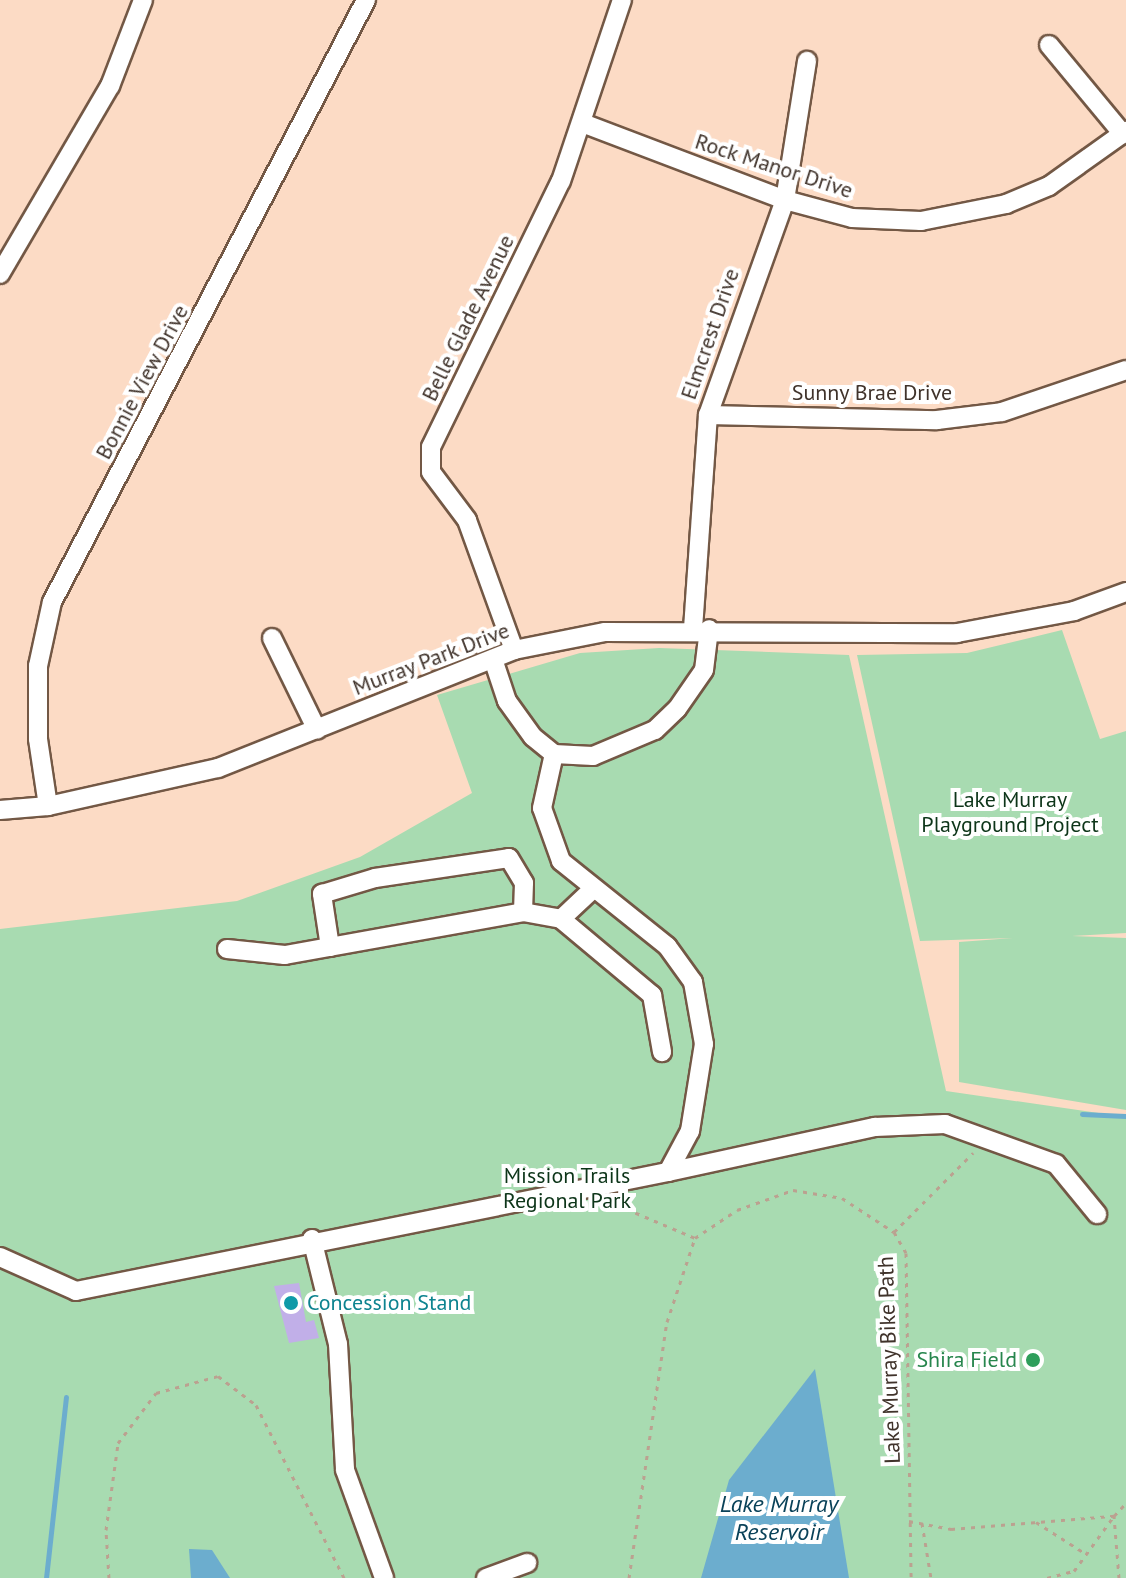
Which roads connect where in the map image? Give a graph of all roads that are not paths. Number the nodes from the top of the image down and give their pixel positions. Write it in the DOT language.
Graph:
graph roads {
  1 [pos="143,0"];
  2 [pos="366,0"];
  3 [pos="622,0"];
  4 [pos="1049,45"];
  5 [pos="807,61"];
  6 [pos="585,124"];
  7 [pos="1124,132"];
  8 [pos="785,200"];
  9 [pos="0,274"];
  10 [pos="1126,370"];
  11 [pos="708,415"];
  12 [pos="1126,592"];
  13 [pos="701,629"];
  14 [pos="272,638"];
  15 [pos="514,650"];
  16 [pos="493,659"];
  17 [pos="317,730"];
  18 [pos="554,754"];
  19 [pos="48,806"];
  20 [pos="0,810"];
  21 [pos="593,889"];
  22 [pos="523,912"];
  23 [pos="561,919"];
  24 [pos="330,947"];
  25 [pos="227,949"];
  26 [pos="662,1052"];
  27 [pos="668,1172"];
  28 [pos="1097,1214"];
  29 [pos="312,1239"];
  30 [pos="0,1257"];
  31 [pos="527,1563"];
  32 [pos="384,1578"];
  33 [pos="486,1578"];
  1 -- 9 [label="street"];
  2 -- 19 [label="street, Bonnie View Drive"];
  3 -- 6 [label="street, Belle Glade Avenue"];
  4 -- 7 [label="street"];
  5 -- 8 [label="street, Elmcrest Drive"];
  6 -- 8 [label="street, Rock Manor Drive"];
  6 -- 15 [label="street, Belle Glade Avenue"];
  7 -- 8 [label="street, Rock Manor Drive"];
  8 -- 11 [label="street, Elmcrest Drive"];
  10 -- 11 [label="street, Sunny Brae Drive"];
  11 -- 13 [label="street, Elmcrest Drive"];
  12 -- 13 [label="street, Murray Park Drive"];
  13 -- 15 [label="street, Murray Park Drive"];
  13 -- 18 [label="street, Elmcrest Drive"];
  14 -- 17 [label="street"];
  15 -- 16 [label="street, Murray Park Drive"];
  16 -- 17 [label="street, Murray Park Drive"];
  16 -- 18 [label="street"];
  17 -- 19 [label="street, Murray Park Drive"];
  18 -- 21 [label="street"];
  19 -- 20 [label="street, Murray Park Drive"];
  21 -- 23 [label="street"];
  21 -- 27 [label="street"];
  22 -- 23 [label="street"];
  22 -- 24 [label="street"];
  22 -- 24 [label="street"];
  23 -- 26 [label="street"];
  24 -- 25 [label="street"];
  27 -- 28 [label="street"];
  27 -- 29 [label="street"];
  29 -- 30 [label="street"];
  29 -- 32 [label="street"];
  31 -- 33 [label="street"];
}
